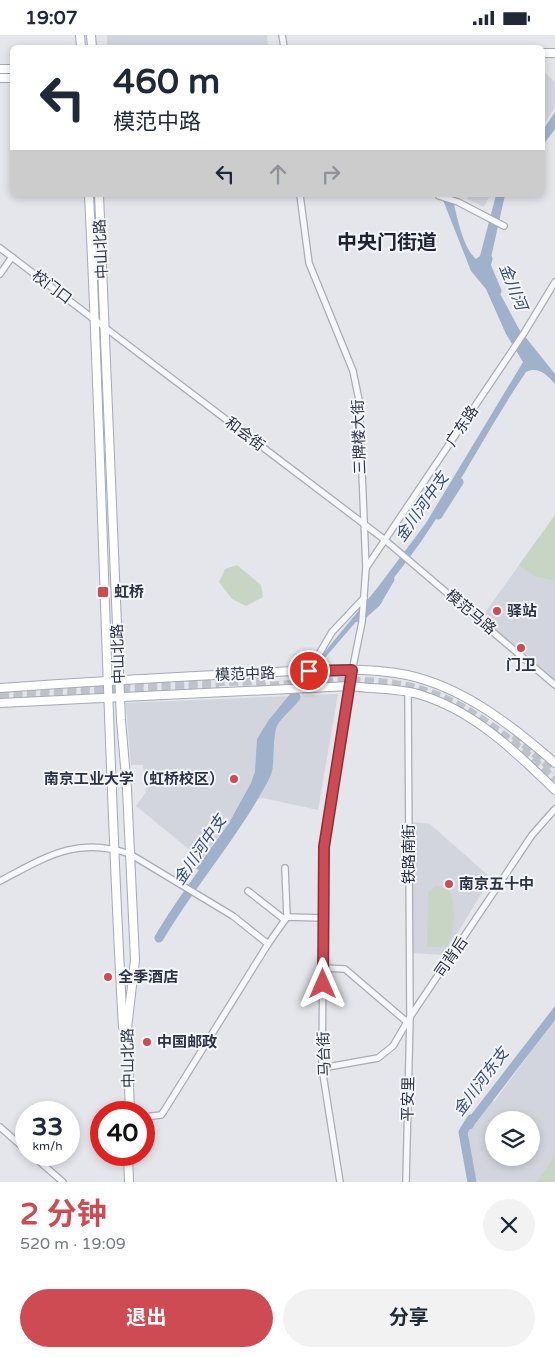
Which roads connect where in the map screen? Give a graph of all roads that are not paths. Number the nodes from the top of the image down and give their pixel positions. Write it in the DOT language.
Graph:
graph roads {
  1 [pos="88,197"];
  2 [pos="99,197"];
  3 [pos="300,197"];
  4 [pos="442,197"];
  5 [pos="504,225"];
  6 [pos="0,248"];
  7 [pos="12,257"];
  8 [pos="0,273"];
  9 [pos="555,282"];
  10 [pos="95,319"];
  11 [pos="105,326"];
  12 [pos="363,525"];
  13 [pos="385,540"];
  14 [pos="366,568"];
  15 [pos="364,598"];
  16 [pos="352,670"];
  17 [pos="309,671"];
  18 [pos="119,679"];
  19 [pos="108,680"];
  20 [pos="555,685"];
  21 [pos="350,686"];
  22 [pos="0,688"];
  23 [pos="408,692"];
  24 [pos="109,697"];
  25 [pos="120,697"];
  26 [pos="0,703"];
  27 [pos="555,763"];
  28 [pos="555,790"];
  29 [pos="555,809"];
  30 [pos="113,849"];
  31 [pos="130,854"];
  32 [pos="285,868"];
  33 [pos="0,881"];
  34 [pos="248,891"];
  35 [pos="286,918"];
  36 [pos="323,918"];
  37 [pos="268,944"];
  38 [pos="323,967"];
  39 [pos="408,1020"];
  40 [pos="322,1068"];
  41 [pos="127,1101"];
  42 [pos="128,1101"];
  43 [pos="155,1116"];
  44 [pos="0,1127"];
  45 [pos="15,1140"];
  46 [pos="45,1166"];
  47 [pos="130,1166"];
  48 [pos="63,1182"];
  49 [pos="130,1182"];
  50 [pos="340,1182"];
  51 [pos="406,1182"];
  1 -- 10 [label="main road, 中山北路"];
  2 -- 11 [label="main road, 中山北路"];
  3 -- 12 [label="street, 三牌楼大街"];
  4 -- 5 [label="street"];
  6 -- 7 [label="street, 校门口"];
  7 -- 8 [label="street"];
  7 -- 10 [label="street, 校门口"];
  9 -- 13 [label="street, 广东路"];
  10 -- 11 [label="street, 校门口"];
  10 -- 19 [label="main road, 中山北路"];
  11 -- 12 [label="street, 和会街"];
  11 -- 18 [label="main road, 中山北路"];
  12 -- 13 [label="street, 和会街"];
  12 -- 14 [label="street, 三牌楼大街"];
  13 -- 14 [label="street, 广东路"];
  13 -- 20 [label="street, 模范马路"];
  14 -- 15 [label="street, 三牌楼大街"];
  15 -- 16 [label="street, 三牌楼大街"];
  15 -- 17 [label="street"];
  16 -- 17 [label="main road, 模范中路"];
  16 -- 21 [label="street, 三牌楼大街"];
  16 -- 27 [label="main road, 模范中路"];
  17 -- 18 [label="main road, 模范中路"];
  18 -- 19 [label="main road, 模范中路"];
  18 -- 25 [label="main road, 中山北路"];
  19 -- 22 [label="main road, 模范中路"];
  19 -- 24 [label="main road, 中山北路"];
  21 -- 23 [label="main road, 模范中路"];
  21 -- 25 [label="main road, 模范中路"];
  21 -- 36 [label="street, 马台街"];
  23 -- 28 [label="main road, 模范中路"];
  23 -- 39 [label="street, 铁路南街"];
  24 -- 25 [label="main road, 模范中路"];
  24 -- 26 [label="main road, 模范中路"];
  24 -- 30 [label="main road, 中山北路"];
  25 -- 31 [label="main road, 中山北路"];
  29 -- 39 [label="street, 司背后"];
  30 -- 31 [label="street"];
  30 -- 33 [label="street"];
  30 -- 41 [label="main road, 中山北路"];
  31 -- 37 [label="street"];
  31 -- 42 [label="main road, 中山北路"];
  32 -- 35 [label="street"];
  34 -- 35 [label="street"];
  35 -- 36 [label="street"];
  35 -- 37 [label="street"];
  36 -- 38 [label="street, 马台街"];
  37 -- 43 [label="street"];
  38 -- 39 [label="street"];
  38 -- 40 [label="street, 马台街"];
  39 -- 40 [label="street, 司背后"];
  39 -- 51 [label="street, 平安里"];
  40 -- 50 [label="street, 马台街"];
  44 -- 45 [label="street"];
  46 -- 48 [label="street"];
  47 -- 49 [label="main road"];
}
